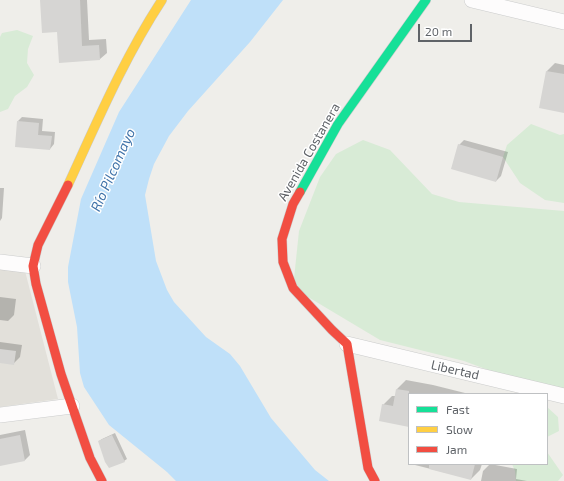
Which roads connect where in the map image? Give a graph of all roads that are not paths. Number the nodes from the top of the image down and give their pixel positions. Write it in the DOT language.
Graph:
graph roads {
  1 [pos="162,0"];
  2 [pos="426,0"];
  3 [pos="472,0"];
  4 [pos="564,22"];
  5 [pos="0,262"];
  6 [pos="33,266"];
  7 [pos="347,344"];
  8 [pos="564,396"];
  9 [pos="72,406"];
  10 [pos="0,415"];
  11 [pos="102,481"];
  12 [pos="375,481"];
  1 -- 6 [label="street"];
  2 -- 7 [label="street, Avenida Costanera"];
  3 -- 4 [label="street"];
  5 -- 6 [label="street"];
  6 -- 9 [label="street"];
  7 -- 8 [label="street, Libertad"];
  7 -- 12 [label="street"];
  9 -- 10 [label="street"];
  9 -- 11 [label="street"];
}
